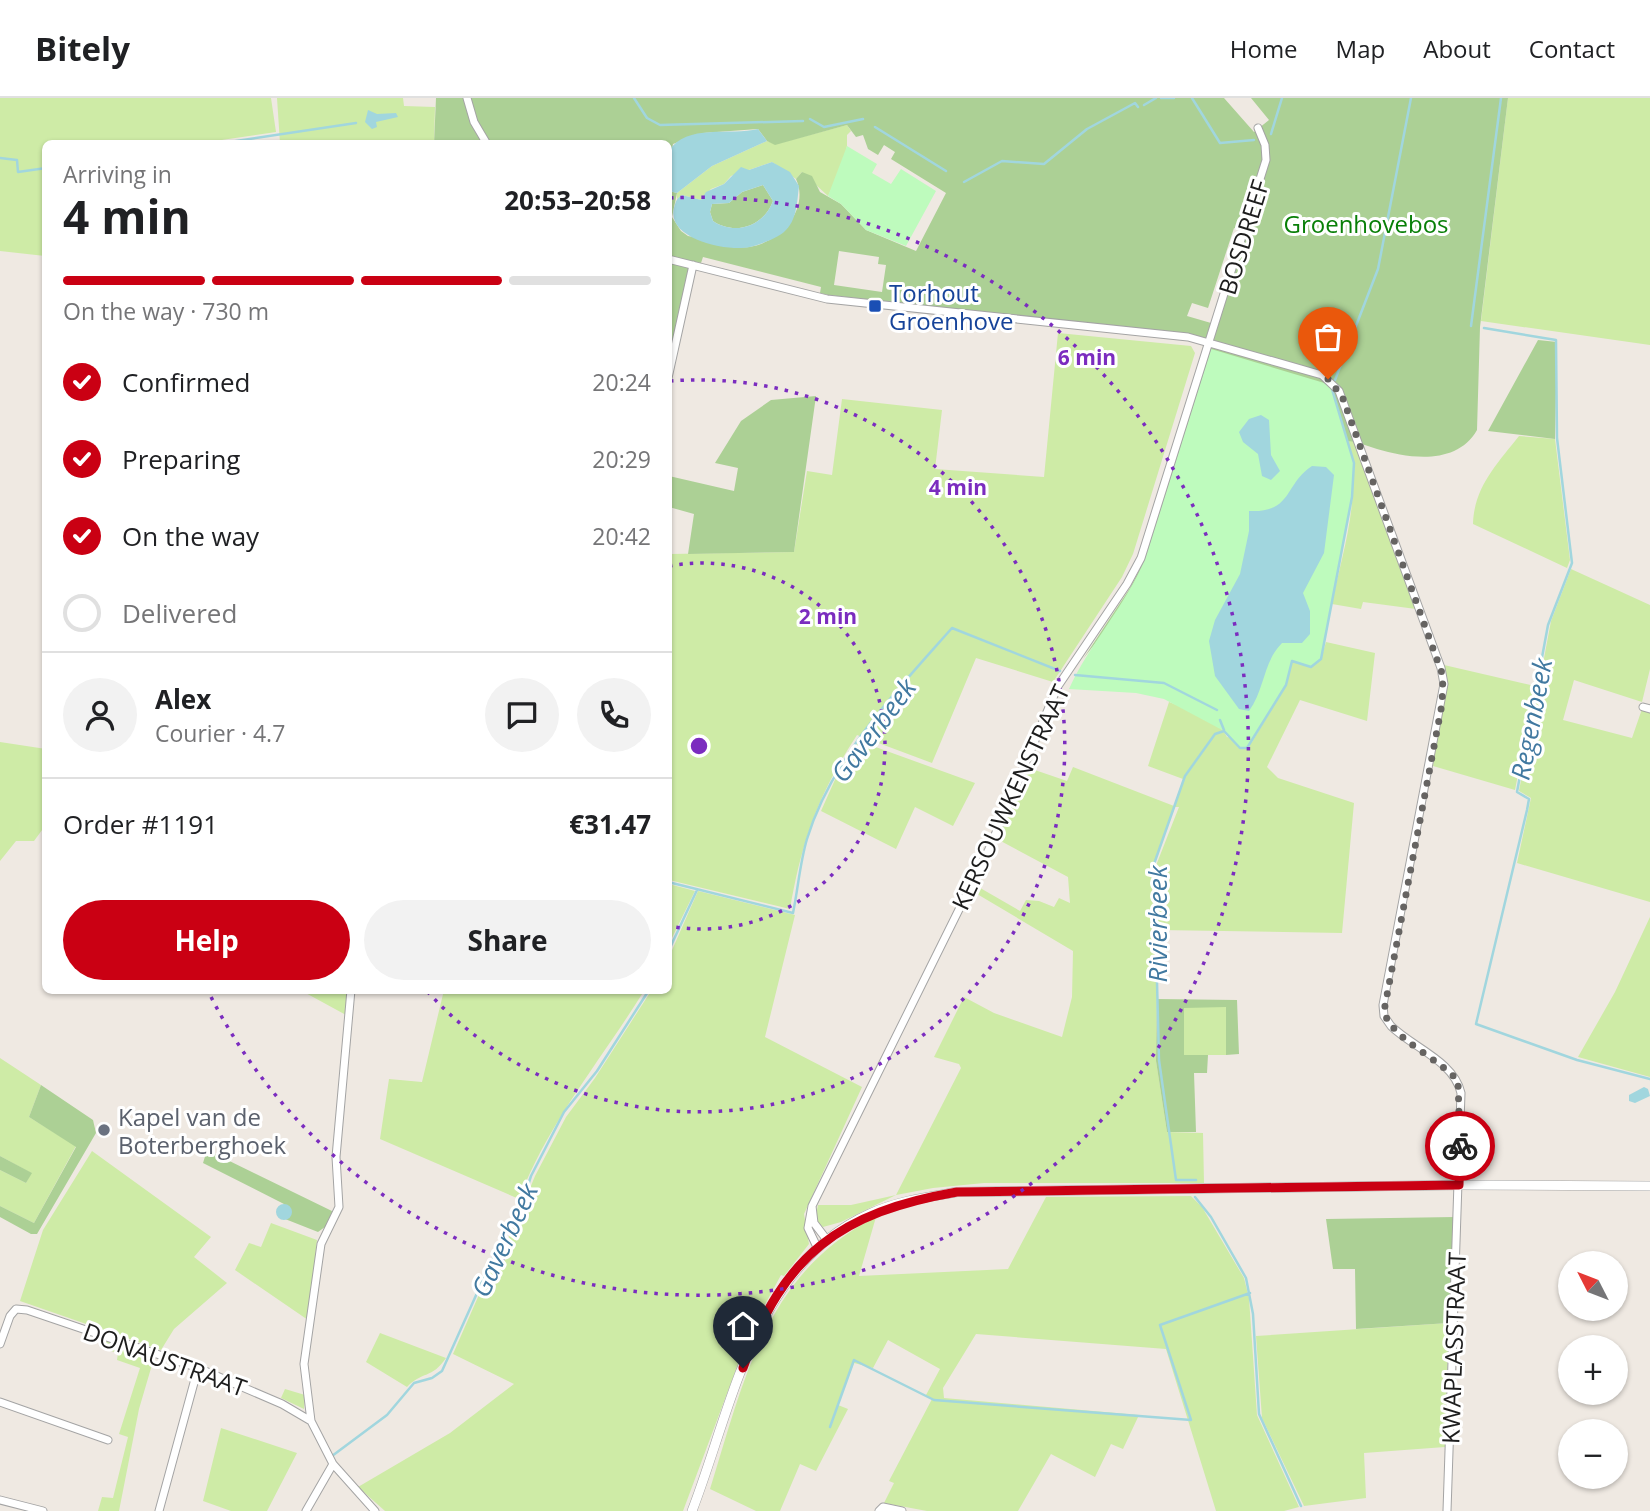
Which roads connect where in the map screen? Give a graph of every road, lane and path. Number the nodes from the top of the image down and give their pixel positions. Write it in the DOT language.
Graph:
graph roads {
  1 [pos="467,98"];
  2 [pos="1258,128"];
  3 [pos="485,140"];
  4 [pos="672,260"];
  5 [pos="693,265"];
  6 [pos="1208,345"];
  7 [pos="672,361"];
  8 [pos="351,994"];
  9 [pos="1459,1185"];
  10 [pos="1650,1186"];
  11 [pos="812,1206"];
  12 [pos="827,1240"];
  13 [pos="817,1247"];
  14 [pos="0,1344"];
  15 [pos="198,1368"];
  16 [pos="0,1402"];
  17 [pos="311,1421"];
  18 [pos="108,1440"];
  19 [pos="333,1464"];
  20 [pos="0,1500"];
  21 [pos="43,1511"];
  22 [pos="159,1511"];
  23 [pos="306,1511"];
  24 [pos="375,1511"];
  25 [pos="694,1511"];
  26 [pos="879,1511"];
  27 [pos="902,1511"];
  28 [pos="1447,1511"];
  1 -- 3 [label="street"];
  2 -- 6 [label="street, BOSDREEF"];
  4 -- 5 [label="street"];
  5 -- 6 [label="street"];
  5 -- 7 [label="street"];
  6 -- 9 [label="street"];
  6 -- 11 [label="street, KERSOUWKENSTRAAT"];
  8 -- 17 [label="street"];
  9 -- 10 [label="street"];
  9 -- 12 [label="street"];
  9 -- 28 [label="street, KWAPLASSTRAAT"];
  11 -- 12 [label="street"];
  11 -- 13 [label="street"];
  12 -- 13 [label="street"];
  13 -- 25 [label="street"];
  14 -- 15 [label="street, DONAUSTRAAT"];
  15 -- 17 [label="street, DONAUSTRAAT"];
  15 -- 22 [label="street"];
  16 -- 18 [label="street"];
  17 -- 19 [label="street"];
  19 -- 23 [label="street"];
  19 -- 24 [label="street"];
  20 -- 21 [label="street"];
  26 -- 27 [label="street"];
}
